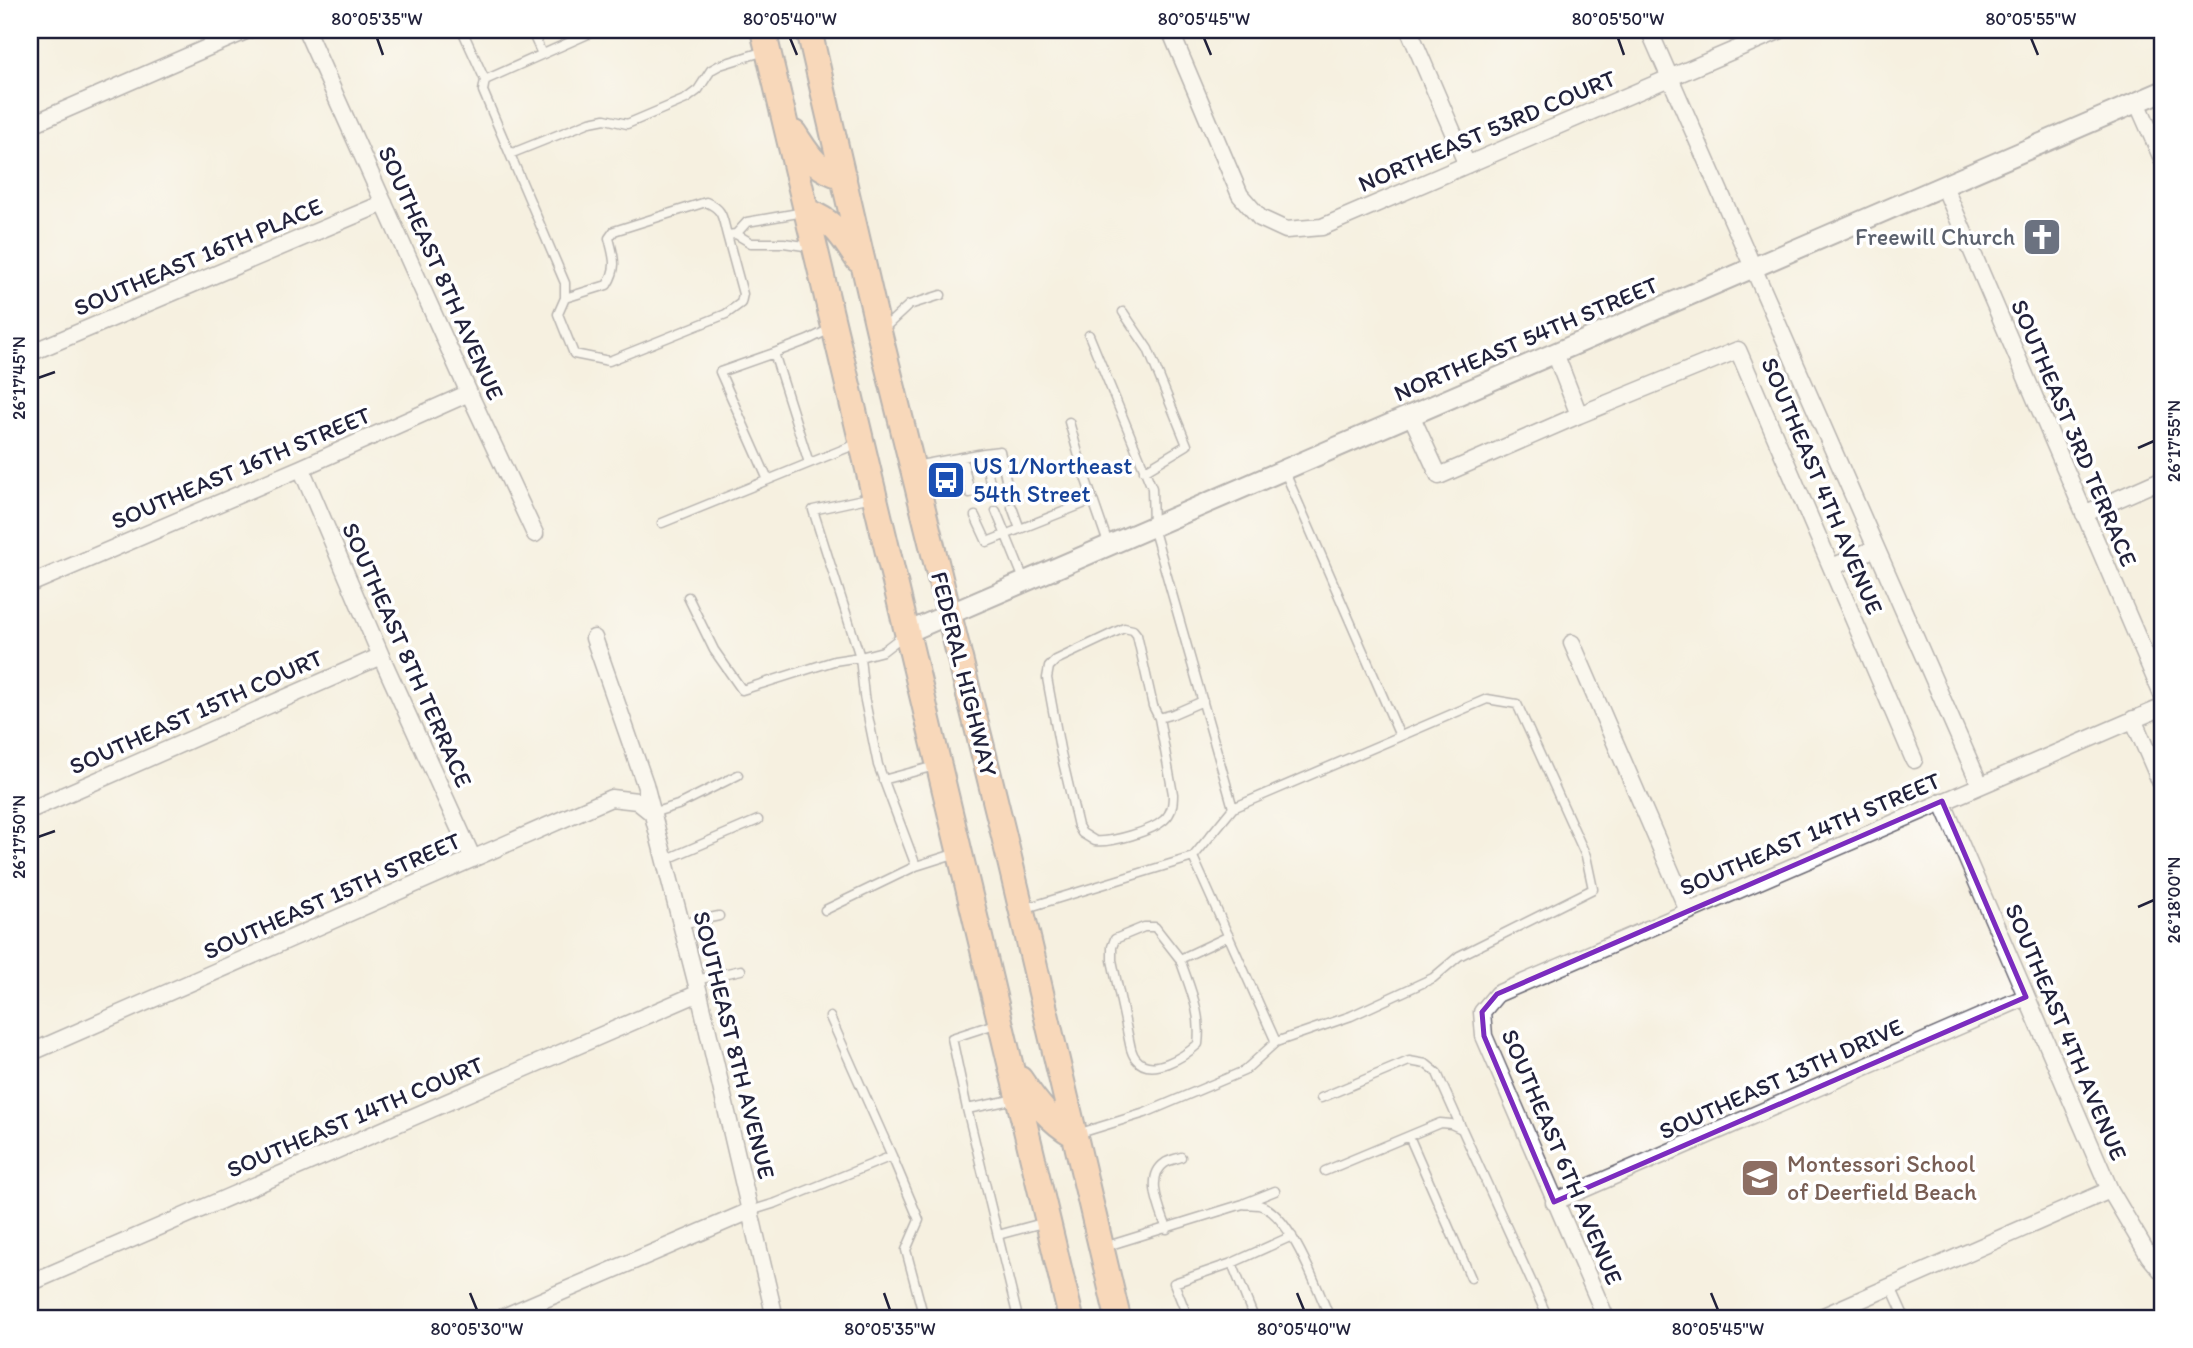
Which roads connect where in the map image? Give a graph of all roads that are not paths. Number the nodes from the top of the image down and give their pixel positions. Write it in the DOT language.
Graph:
graph roads {
  1 [pos="248,30"];
  2 [pos="306,30"];
  3 [pos="462,30"];
  4 [pos="531,30"];
  5 [pos="597,30"];
  6 [pos="809,30"];
  7 [pos="1170,30"];
  8 [pos="1409,30"];
  9 [pos="1649,30"];
  10 [pos="1780,30"];
  11 [pos="766,40"];
  12 [pos="542,54"];
  13 [pos="1669,77"];
  14 [pos="485,80"];
  15 [pos="2163,91"];
  16 [pos="2137,102"];
  17 [pos="785,121"];
  18 [pos="30,124"];
  19 [pos="510,154"];
  20 [pos="2163,161"];
  21 [pos="1467,165"];
  22 [pos="844,177"];
  23 [pos="1944,186"];
  24 [pos="384,203"];
  25 [pos="807,211"];
  26 [pos="732,235"];
  27 [pos="815,248"];
  28 [pos="1754,267"];
  29 [pos="867,272"];
  30 [pos="941,295"];
  31 [pos="565,298"];
  32 [pos="1123,312"];
  33 [pos="834,327"];
  34 [pos="879,332"];
  35 [pos="1088,335"];
  36 [pos="774,353"];
  37 [pos="1555,353"];
  38 [pos="30,354"];
  39 [pos="469,393"];
  40 [pos="1411,415"];
  41 [pos="1579,415"];
  42 [pos="1069,422"];
  43 [pos="862,442"];
  44 [pos="984,453"];
  45 [pos="962,457"];
  46 [pos="809,463"];
  47 [pos="913,466"];
  48 [pos="301,468"];
  49 [pos="1284,470"];
  50 [pos="1144,471"];
  51 [pos="2163,479"];
  52 [pos="768,480"];
  53 [pos="1007,484"];
  54 [pos="991,488"];
  55 [pos="970,493"];
  56 [pos="875,497"];
  57 [pos="1093,500"];
  58 [pos="1012,507"];
  59 [pos="996,511"];
  60 [pos="2084,513"];
  61 [pos="975,516"];
  62 [pos="662,523"];
  63 [pos="1153,527"];
  64 [pos="1020,529"];
  65 [pos="536,534"];
  66 [pos="1006,535"];
  67 [pos="1109,545"];
  68 [pos="1876,548"];
  69 [pos="1832,568"];
  70 [pos="1025,582"];
  71 [pos="30,584"];
  72 [pos="688,597"];
  73 [pos="949,615"];
  74 [pos="908,632"];
  75 [pos="594,638"];
  76 [pos="1572,643"];
  77 [pos="381,656"];
  78 [pos="860,657"];
  79 [pos="2163,696"];
  80 [pos="1203,701"];
  81 [pos="2163,707"];
  82 [pos="1160,718"];
  83 [pos="2133,719"];
  84 [pos="1400,736"];
  85 [pos="1914,760"];
  86 [pos="939,765"];
  87 [pos="738,775"];
  88 [pos="883,780"];
  89 [pos="1980,785"];
  90 [pos="2163,788"];
  91 [pos="1942,801"];
  92 [pos="1233,808"];
  93 [pos="30,810"];
  94 [pos="652,813"];
  95 [pos="758,820"];
  96 [pos="960,852"];
  97 [pos="1193,857"];
  98 [pos="473,859"];
  99 [pos="665,860"];
  100 [pos="916,866"];
  101 [pos="1021,909"];
  102 [pos="825,910"];
  103 [pos="1688,911"];
  104 [pos="719,916"];
  105 [pos="681,924"];
  106 [pos="1229,936"];
  107 [pos="1180,960"];
  108 [pos="741,970"];
  109 [pos="697,986"];
  110 [pos="2026,997"];
  111 [pos="1482,1012"];
  112 [pos="830,1017"];
  113 [pos="1001,1022"];
  114 [pos="1276,1042"];
  115 [pos="30,1053"];
  116 [pos="1012,1067"];
  117 [pos="1019,1098"];
  118 [pos="1321,1098"];
  119 [pos="967,1109"];
  120 [pos="1462,1129"];
  121 [pos="1074,1135"];
  122 [pos="1409,1136"];
  123 [pos="892,1156"];
  124 [pos="1181,1157"];
  125 [pos="1325,1171"];
  126 [pos="2110,1190"];
  127 [pos="1275,1191"];
  128 [pos="1554,1202"];
  129 [pos="1243,1204"];
  130 [pos="750,1212"];
  131 [pos="1049,1222"];
  132 [pos="1167,1229"];
  133 [pos="998,1235"];
  134 [pos="1292,1236"];
  135 [pos="1101,1248"];
  136 [pos="1232,1263"];
  137 [pos="2163,1273"];
  138 [pos="1471,1278"];
  139 [pos="30,1283"];
  140 [pos="1891,1287"];
  141 [pos="501,1318"];
  142 [pos="775,1318"];
  143 [pos="924,1318"];
  144 [pos="1018,1318"];
  145 [pos="1072,1318"];
  146 [pos="1118,1318"];
  147 [pos="1188,1318"];
  148 [pos="1254,1318"];
  149 [pos="1330,1318"];
  150 [pos="1548,1318"];
  151 [pos="1606,1318"];
  152 [pos="1819,1318"];
  153 [pos="1905,1318"];
  1 -- 18 [label="street"];
  2 -- 24 [label="street, SOUTHEAST 8TH AVENUE"];
  3 -- 14 [label="lane"];
  4 -- 12 [label="lane"];
  5 -- 12 [label="lane"];
  6 -- 22 [label="main road, FEDERAL HIGHWAY"];
  7 -- 21 [label="street, NORTHEAST 53RD COURT"];
  8 -- 21 [label="street"];
  9 -- 13 [label="street, SOUTHEAST 4TH AVENUE"];
  10 -- 13 [label="street, NORTHEAST 53RD COURT"];
  11 -- 17 [label="main road, FEDERAL HIGHWAY"];
  11 -- 19 [label="lane"];
  12 -- 14 [label="lane"];
  13 -- 21 [label="street, NORTHEAST 53RD COURT"];
  13 -- 28 [label="street, SOUTHEAST 4TH AVENUE"];
  14 -- 19 [label="lane"];
  15 -- 16 [label="street, NORTHEAST 54TH STREET"];
  16 -- 20 [label="street"];
  16 -- 23 [label="street, NORTHEAST 54TH STREET"];
  17 -- 22 [label="main road"];
  17 -- 25 [label="main road, FEDERAL HIGHWAY"];
  19 -- 31 [label="lane"];
  22 -- 29 [label="main road, FEDERAL HIGHWAY"];
  23 -- 28 [label="street, NORTHEAST 54TH STREET"];
  23 -- 60 [label="street, SOUTHEAST 3RD TERRACE"];
  24 -- 38 [label="street, SOUTHEAST 16TH PLACE"];
  24 -- 39 [label="street, SOUTHEAST 8TH AVENUE"];
  25 -- 26 [label="lane"];
  25 -- 27 [label="main road, FEDERAL HIGHWAY"];
  25 -- 29 [label="main road"];
  26 -- 27 [label="lane"];
  26 -- 31 [label="lane"];
  26 -- 31 [label="lane"];
  27 -- 33 [label="main road, FEDERAL HIGHWAY"];
  28 -- 37 [label="street, NORTHEAST 54TH STREET"];
  28 -- 68 [label="street, SOUTHEAST 4TH AVENUE"];
  29 -- 34 [label="main road, FEDERAL HIGHWAY"];
  30 -- 34 [label="lane"];
  32 -- 50 [label="lane"];
  33 -- 36 [label="lane"];
  33 -- 43 [label="main road, FEDERAL HIGHWAY"];
  34 -- 47 [label="main road, FEDERAL HIGHWAY"];
  35 -- 50 [label="lane"];
  36 -- 46 [label="lane"];
  36 -- 52 [label="lane"];
  37 -- 40 [label="street, NORTHEAST 54TH STREET"];
  37 -- 41 [label="street"];
  39 -- 48 [label="street, SOUTHEAST 16TH STREET"];
  39 -- 65 [label="street, SOUTHEAST 8TH AVENUE"];
  40 -- 41 [label="street"];
  40 -- 49 [label="street, NORTHEAST 54TH STREET"];
  41 -- 69 [label="street, SOUTHEAST 4TH AVENUE"];
  42 -- 57 [label="lane"];
  43 -- 46 [label="lane"];
  43 -- 56 [label="main road, FEDERAL HIGHWAY"];
  44 -- 45 [label="lane"];
  44 -- 53 [label="lane"];
  44 -- 54 [label="lane"];
  45 -- 47 [label="lane"];
  45 -- 55 [label="lane"];
  46 -- 52 [label="lane"];
  47 -- 73 [label="main road, FEDERAL HIGHWAY"];
  48 -- 71 [label="street, SOUTHEAST 16TH STREET"];
  48 -- 77 [label="street, SOUTHEAST 8TH TERRACE"];
  49 -- 63 [label="street, NORTHEAST 54TH STREET"];
  49 -- 84 [label="lane"];
  50 -- 63 [label="lane"];
  51 -- 60 [label="street"];
  52 -- 62 [label="lane"];
  56 -- 74 [label="main road, FEDERAL HIGHWAY"];
  56 -- 78 [label="lane"];
  57 -- 64 [label="lane"];
  57 -- 67 [label="lane"];
  58 -- 64 [label="lane"];
  59 -- 66 [label="lane"];
  60 -- 79 [label="street, SOUTHEAST 3RD TERRACE"];
  61 -- 66 [label="lane"];
  63 -- 67 [label="street, NORTHEAST 54TH STREET"];
  63 -- 80 [label="lane"];
  64 -- 66 [label="lane"];
  66 -- 70 [label="lane"];
  67 -- 70 [label="street, NORTHEAST 54TH STREET"];
  68 -- 69 [label="street"];
  68 -- 89 [label="street, SOUTHEAST 4TH AVENUE"];
  69 -- 85 [label="street, SOUTHEAST 4TH AVENUE"];
  70 -- 73 [label="street, NORTHEAST 54TH STREET"];
  72 -- 78 [label="lane"];
  73 -- 74 [label="street, NORTHEAST 54TH STREET"];
  73 -- 101 [label="main road, FEDERAL HIGHWAY"];
  74 -- 78 [label="lane"];
  74 -- 86 [label="main road, FEDERAL HIGHWAY"];
  75 -- 94 [label="street, SOUTHEAST 8TH AVENUE"];
  76 -- 103 [label="street"];
  77 -- 93 [label="street, SOUTHEAST 15TH COURT"];
  77 -- 98 [label="street, SOUTHEAST 8TH TERRACE"];
  78 -- 88 [label="lane"];
  80 -- 82 [label="lane"];
  80 -- 92 [label="lane"];
  81 -- 83 [label="street, SOUTHEAST 14TH STREET"];
  82 -- 82 [label="lane"];
  83 -- 89 [label="street, SOUTHEAST 14TH STREET"];
  83 -- 90 [label="street"];
  84 -- 92 [label="lane"];
  84 -- 114 [label="lane"];
  86 -- 88 [label="lane"];
  86 -- 96 [label="main road, FEDERAL HIGHWAY"];
  87 -- 94 [label="lane"];
  88 -- 100 [label="lane"];
  89 -- 91 [label="street, SOUTHEAST 14TH STREET"];
  91 -- 103 [label="street, SOUTHEAST 14TH STREET"];
  91 -- 110 [label="street, SOUTHEAST 4TH AVENUE"];
  92 -- 97 [label="lane"];
  94 -- 98 [label="street, SOUTHEAST 15TH STREET"];
  94 -- 99 [label="street, SOUTHEAST 8TH AVENUE"];
  95 -- 99 [label="lane"];
  96 -- 100 [label="lane"];
  96 -- 113 [label="main road, FEDERAL HIGHWAY"];
  97 -- 101 [label="lane"];
  97 -- 106 [label="lane"];
  98 -- 115 [label="street, SOUTHEAST 15TH STREET"];
  99 -- 105 [label="street, SOUTHEAST 8TH AVENUE"];
  100 -- 102 [label="lane"];
  101 -- 121 [label="main road, FEDERAL HIGHWAY"];
  103 -- 111 [label="street, SOUTHEAST 14TH STREET"];
  104 -- 105 [label="lane"];
  105 -- 109 [label="street, SOUTHEAST 8TH AVENUE"];
  106 -- 107 [label="lane"];
  106 -- 114 [label="lane"];
  107 -- 107 [label="lane"];
  108 -- 109 [label="lane"];
  109 -- 130 [label="street, SOUTHEAST 8TH AVENUE"];
  109 -- 139 [label="street, SOUTHEAST 14TH COURT"];
  110 -- 126 [label="street, SOUTHEAST 4TH AVENUE"];
  110 -- 128 [label="street, SOUTHEAST 13TH DRIVE"];
  111 -- 128 [label="street, SOUTHEAST 6TH AVENUE"];
  112 -- 123 [label="lane"];
  113 -- 116 [label="main road, FEDERAL HIGHWAY"];
  113 -- 119 [label="lane"];
  114 -- 121 [label="lane"];
  116 -- 117 [label="main road, FEDERAL HIGHWAY"];
  116 -- 121 [label="main road"];
  117 -- 119 [label="lane"];
  117 -- 131 [label="main road, FEDERAL HIGHWAY"];
  118 -- 120 [label="lane"];
  119 -- 133 [label="lane"];
  120 -- 122 [label="lane"];
  120 -- 150 [label="lane"];
  121 -- 135 [label="main road, FEDERAL HIGHWAY"];
  122 -- 125 [label="lane"];
  122 -- 138 [label="lane"];
  123 -- 130 [label="lane"];
  123 -- 143 [label="lane"];
  124 -- 132 [label="lane"];
  126 -- 137 [label="street, SOUTHEAST 4TH AVENUE"];
  126 -- 140 [label="street"];
  127 -- 129 [label="lane"];
  128 -- 151 [label="street, SOUTHEAST 6TH AVENUE"];
  129 -- 132 [label="lane"];
  129 -- 134 [label="lane"];
  130 -- 141 [label="street"];
  130 -- 142 [label="street, SOUTHEAST 8TH AVENUE"];
  131 -- 133 [label="lane"];
  131 -- 145 [label="main road, FEDERAL HIGHWAY"];
  132 -- 135 [label="lane"];
  133 -- 144 [label="lane"];
  134 -- 136 [label="lane"];
  134 -- 149 [label="lane"];
  135 -- 146 [label="main road, FEDERAL HIGHWAY"];
  136 -- 147 [label="lane"];
  136 -- 148 [label="lane"];
  140 -- 152 [label="street"];
  140 -- 153 [label="lane"];
}
